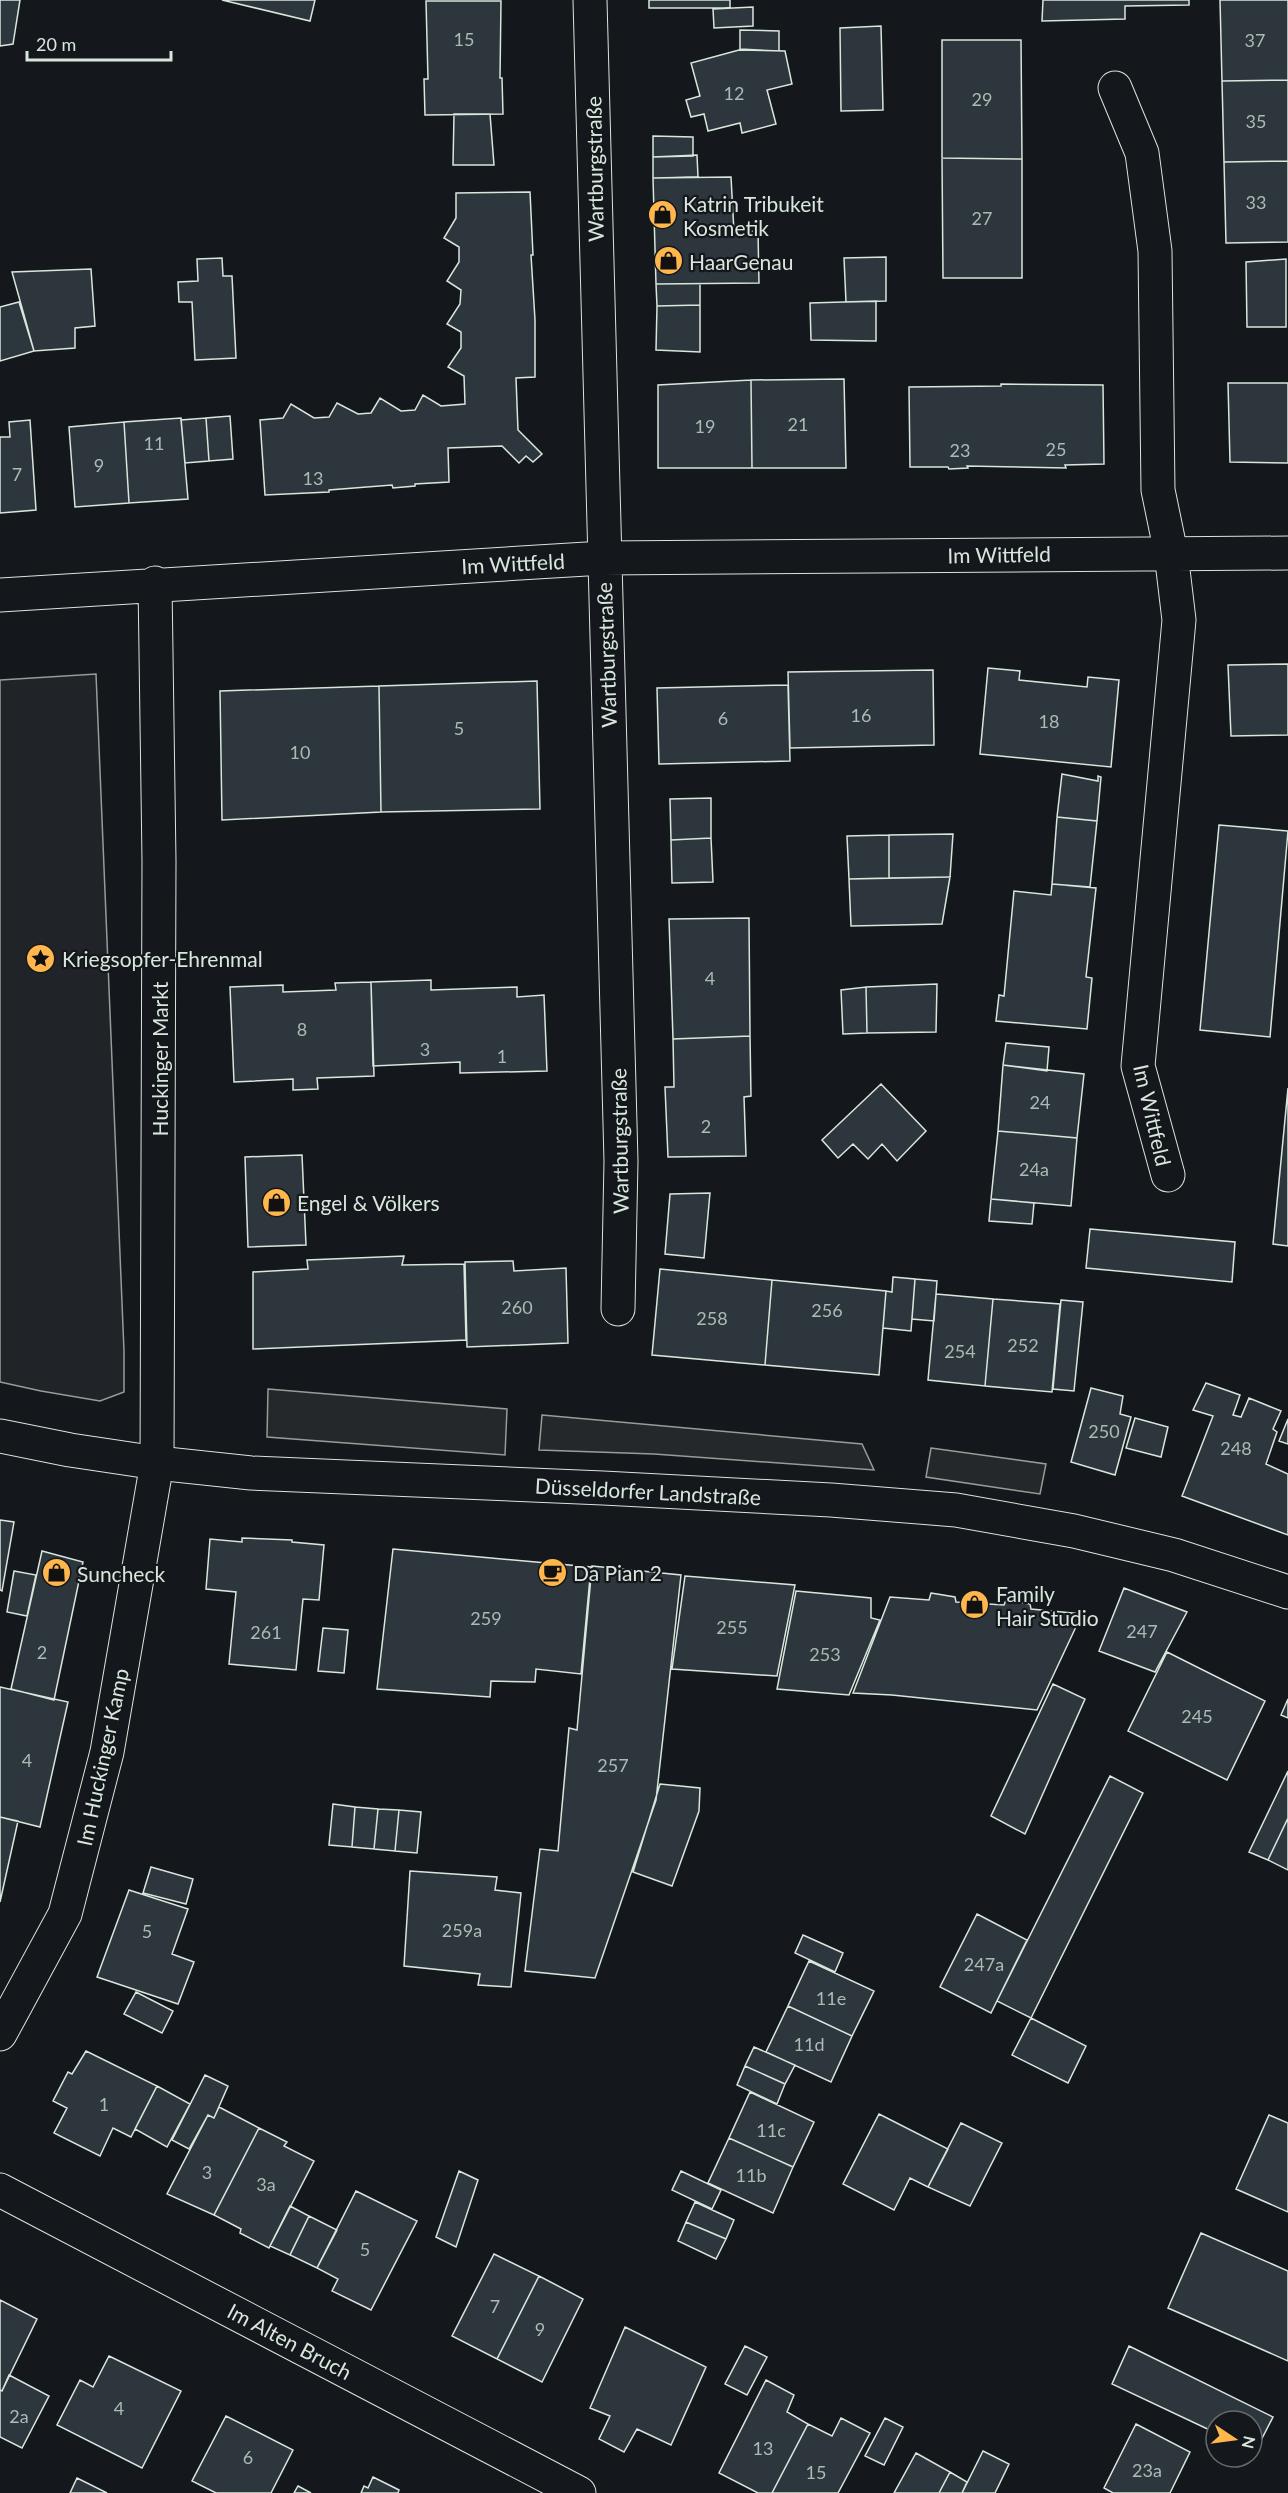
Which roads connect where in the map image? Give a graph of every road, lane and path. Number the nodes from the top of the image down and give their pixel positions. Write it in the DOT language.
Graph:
graph roads {
  1 [pos="590,0"];
  2 [pos="1115,88"];
  3 [pos="1171,552"];
  4 [pos="1288,553"];
  5 [pos="603,558"];
  6 [pos="155,584"];
  7 [pos="0,595"];
  8 [pos="1168,1175"];
  9 [pos="618,1309"];
  10 [pos="0,1436"];
  11 [pos="157,1463"];
  12 [pos="1288,1592"];
  13 [pos="0,2034"];
  14 [pos="0,2190"];
  15 [pos="579,2493"];
  1 -- 5 [label="street, Wartburgstraße"];
  2 -- 3 [label="street, Im Wittfeld"];
  3 -- 4 [label="street, Im Wittfeld"];
  3 -- 5 [label="street, Im Wittfeld"];
  3 -- 8 [label="street, Im Wittfeld"];
  5 -- 6 [label="street, Im Wittfeld"];
  5 -- 9 [label="street, Wartburgstraße"];
  6 -- 7 [label="street, Im Wittfeld"];
  6 -- 11 [label="street, Huckinger Markt"];
  10 -- 11 [label="street, Düsseldorfer Landstraße"];
  11 -- 12 [label="street, Düsseldorfer Landstraße"];
  11 -- 13 [label="street, Im Huckinger Kamp"];
  14 -- 15 [label="street, Im Alten Bruch"];
}
